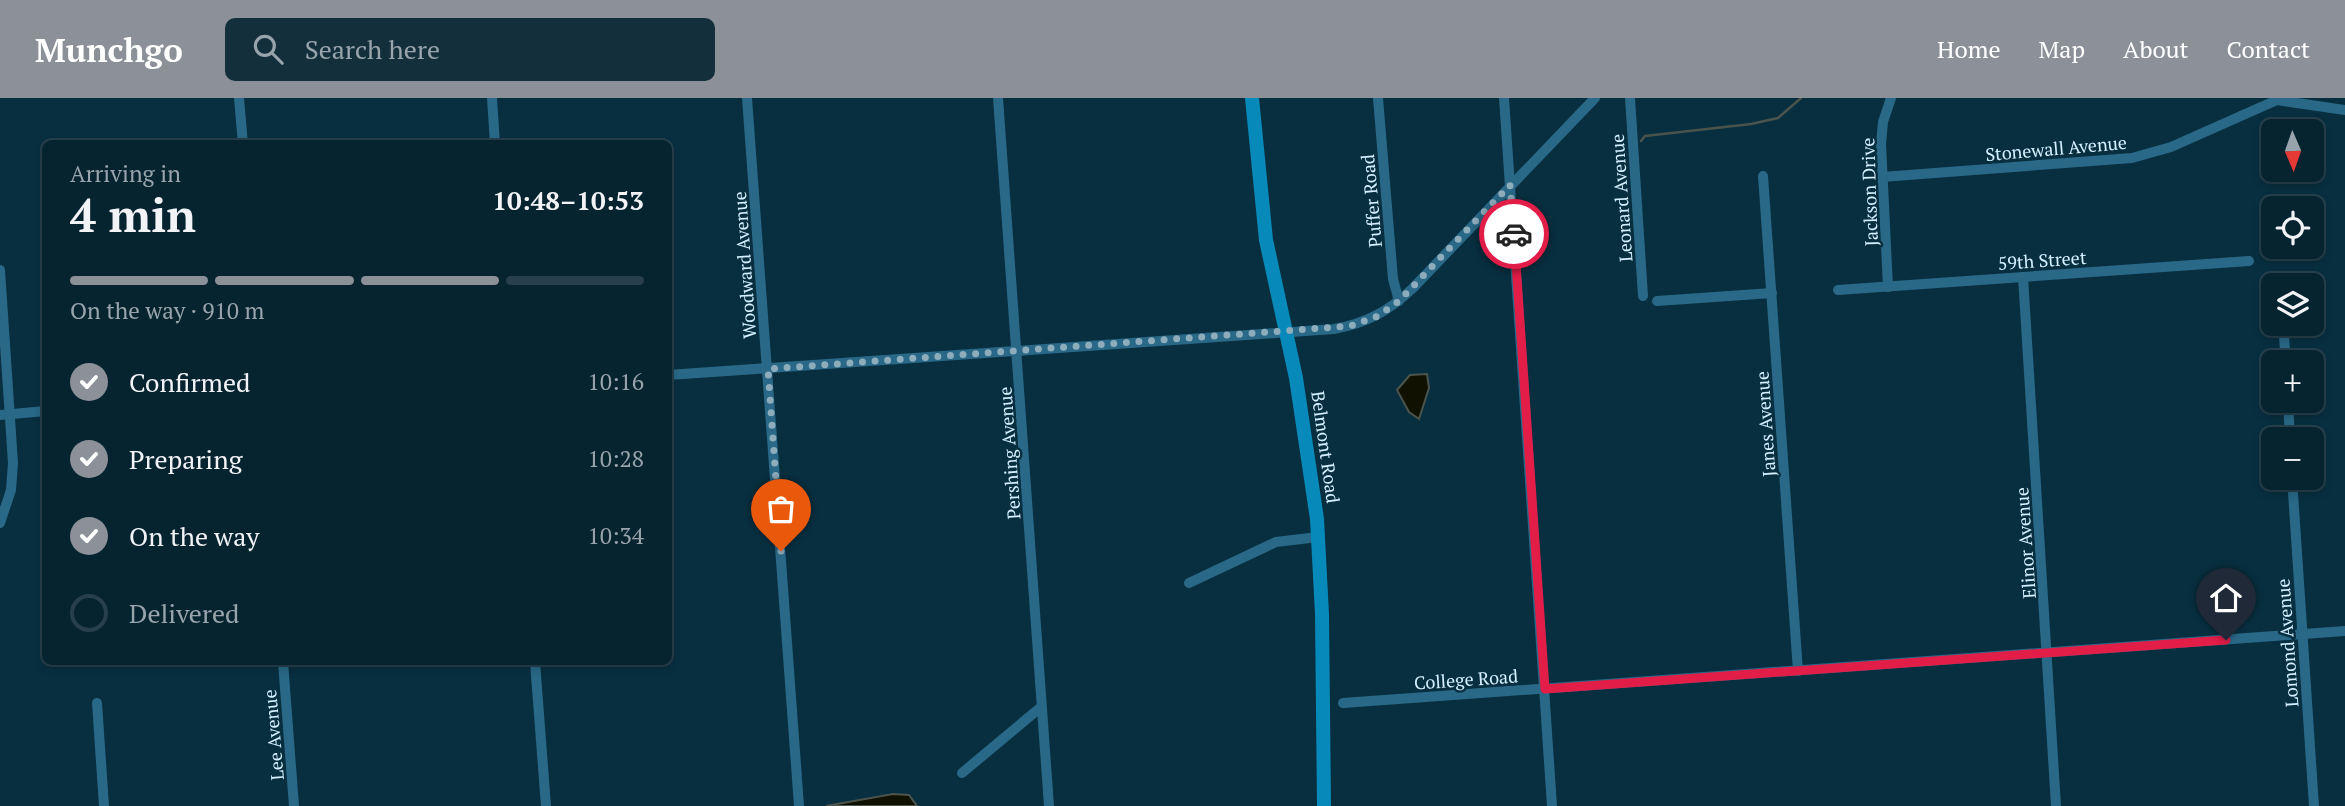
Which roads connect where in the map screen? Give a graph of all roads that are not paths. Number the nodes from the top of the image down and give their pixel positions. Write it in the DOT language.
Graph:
graph roads {
  1 [pos="239,98"];
  2 [pos="492,98"];
  3 [pos="747,98"];
  4 [pos="999,98"];
  5 [pos="1252,98"];
  6 [pos="1378,98"];
  7 [pos="1504,98"];
  8 [pos="1595,98"];
  9 [pos="1630,98"];
  10 [pos="1891,98"];
  11 [pos="2277,99"];
  12 [pos="2345,110"];
  13 [pos="243,140"];
  14 [pos="495,140"];
  15 [pos="1763,176"];
  16 [pos="1882,177"];
  17 [pos="1510,185"];
  18 [pos="2249,261"];
  19 [pos="0,270"];
  20 [pos="2023,277"];
  21 [pos="1888,287"];
  22 [pos="1838,290"];
  23 [pos="1772,293"];
  24 [pos="1643,296"];
  25 [pos="1399,301"];
  26 [pos="1657,301"];
  27 [pos="1286,332"];
  28 [pos="1017,352"];
  29 [pos="768,369"];
  30 [pos="672,375"];
  31 [pos="42,411"];
  32 [pos="12,414"];
  33 [pos="0,415"];
  34 [pos="2293,490"];
  35 [pos="0,523"];
  36 [pos="1318,537"];
  37 [pos="1189,583"];
  38 [pos="2345,631"];
  39 [pos="2303,634"];
  40 [pos="2048,654"];
  41 [pos="283,665"];
  42 [pos="535,665"];
  43 [pos="1798,671"];
  44 [pos="1545,689"];
  45 [pos="97,703"];
  46 [pos="1343,703"];
  47 [pos="1041,707"];
  48 [pos="961,773"];
  49 [pos="104,806"];
  50 [pos="294,806"];
  51 [pos="546,806"];
  52 [pos="799,806"];
  53 [pos="1049,806"];
  54 [pos="1324,806"];
  55 [pos="1552,806"];
  56 [pos="2056,806"];
  57 [pos="2314,806"];
  1 -- 13 [label="street"];
  2 -- 14 [label="street"];
  3 -- 29 [label="street, Woodward Avenue"];
  4 -- 28 [label="street, Pershing Avenue"];
  5 -- 27 [label="main road, Belmont Road"];
  6 -- 25 [label="street, Puffer Road"];
  7 -- 17 [label="street"];
  8 -- 17 [label="street"];
  9 -- 24 [label="street, Leonard Avenue"];
  10 -- 16 [label="street, Jackson Drive"];
  11 -- 12 [label="street, Stonewall Avenue"];
  11 -- 16 [label="street, Stonewall Avenue"];
  15 -- 23 [label="street, Janes Avenue"];
  16 -- 21 [label="street, Jackson Drive"];
  17 -- 25 [label="street"];
  17 -- 44 [label="street"];
  18 -- 20 [label="street, 59th Street"];
  19 -- 32 [label="street"];
  20 -- 21 [label="street, 59th Street"];
  20 -- 40 [label="street, Elinor Avenue"];
  21 -- 22 [label="street, 59th Street"];
  23 -- 26 [label="street"];
  23 -- 43 [label="street, Janes Avenue"];
  25 -- 27 [label="street"];
  27 -- 28 [label="street"];
  27 -- 36 [label="main road, Belmont Road"];
  28 -- 29 [label="street"];
  28 -- 47 [label="street, Pershing Avenue"];
  29 -- 30 [label="street"];
  29 -- 52 [label="street, Woodward Avenue"];
  31 -- 32 [label="street"];
  32 -- 33 [label="street"];
  32 -- 35 [label="street"];
  34 -- 39 [label="street, Lomond Avenue"];
  36 -- 37 [label="street"];
  36 -- 54 [label="main road, Belmont Road"];
  38 -- 39 [label="street, College Road"];
  39 -- 40 [label="street, College Road"];
  39 -- 57 [label="street, Lomond Avenue"];
  40 -- 43 [label="street, College Road"];
  40 -- 56 [label="street, Elinor Avenue"];
  41 -- 50 [label="street, Lee Avenue"];
  42 -- 51 [label="street"];
  43 -- 44 [label="street, College Road"];
  44 -- 46 [label="street, College Road"];
  44 -- 55 [label="street"];
  45 -- 49 [label="street"];
  47 -- 48 [label="street"];
  47 -- 53 [label="street, Pershing Avenue"];
}
